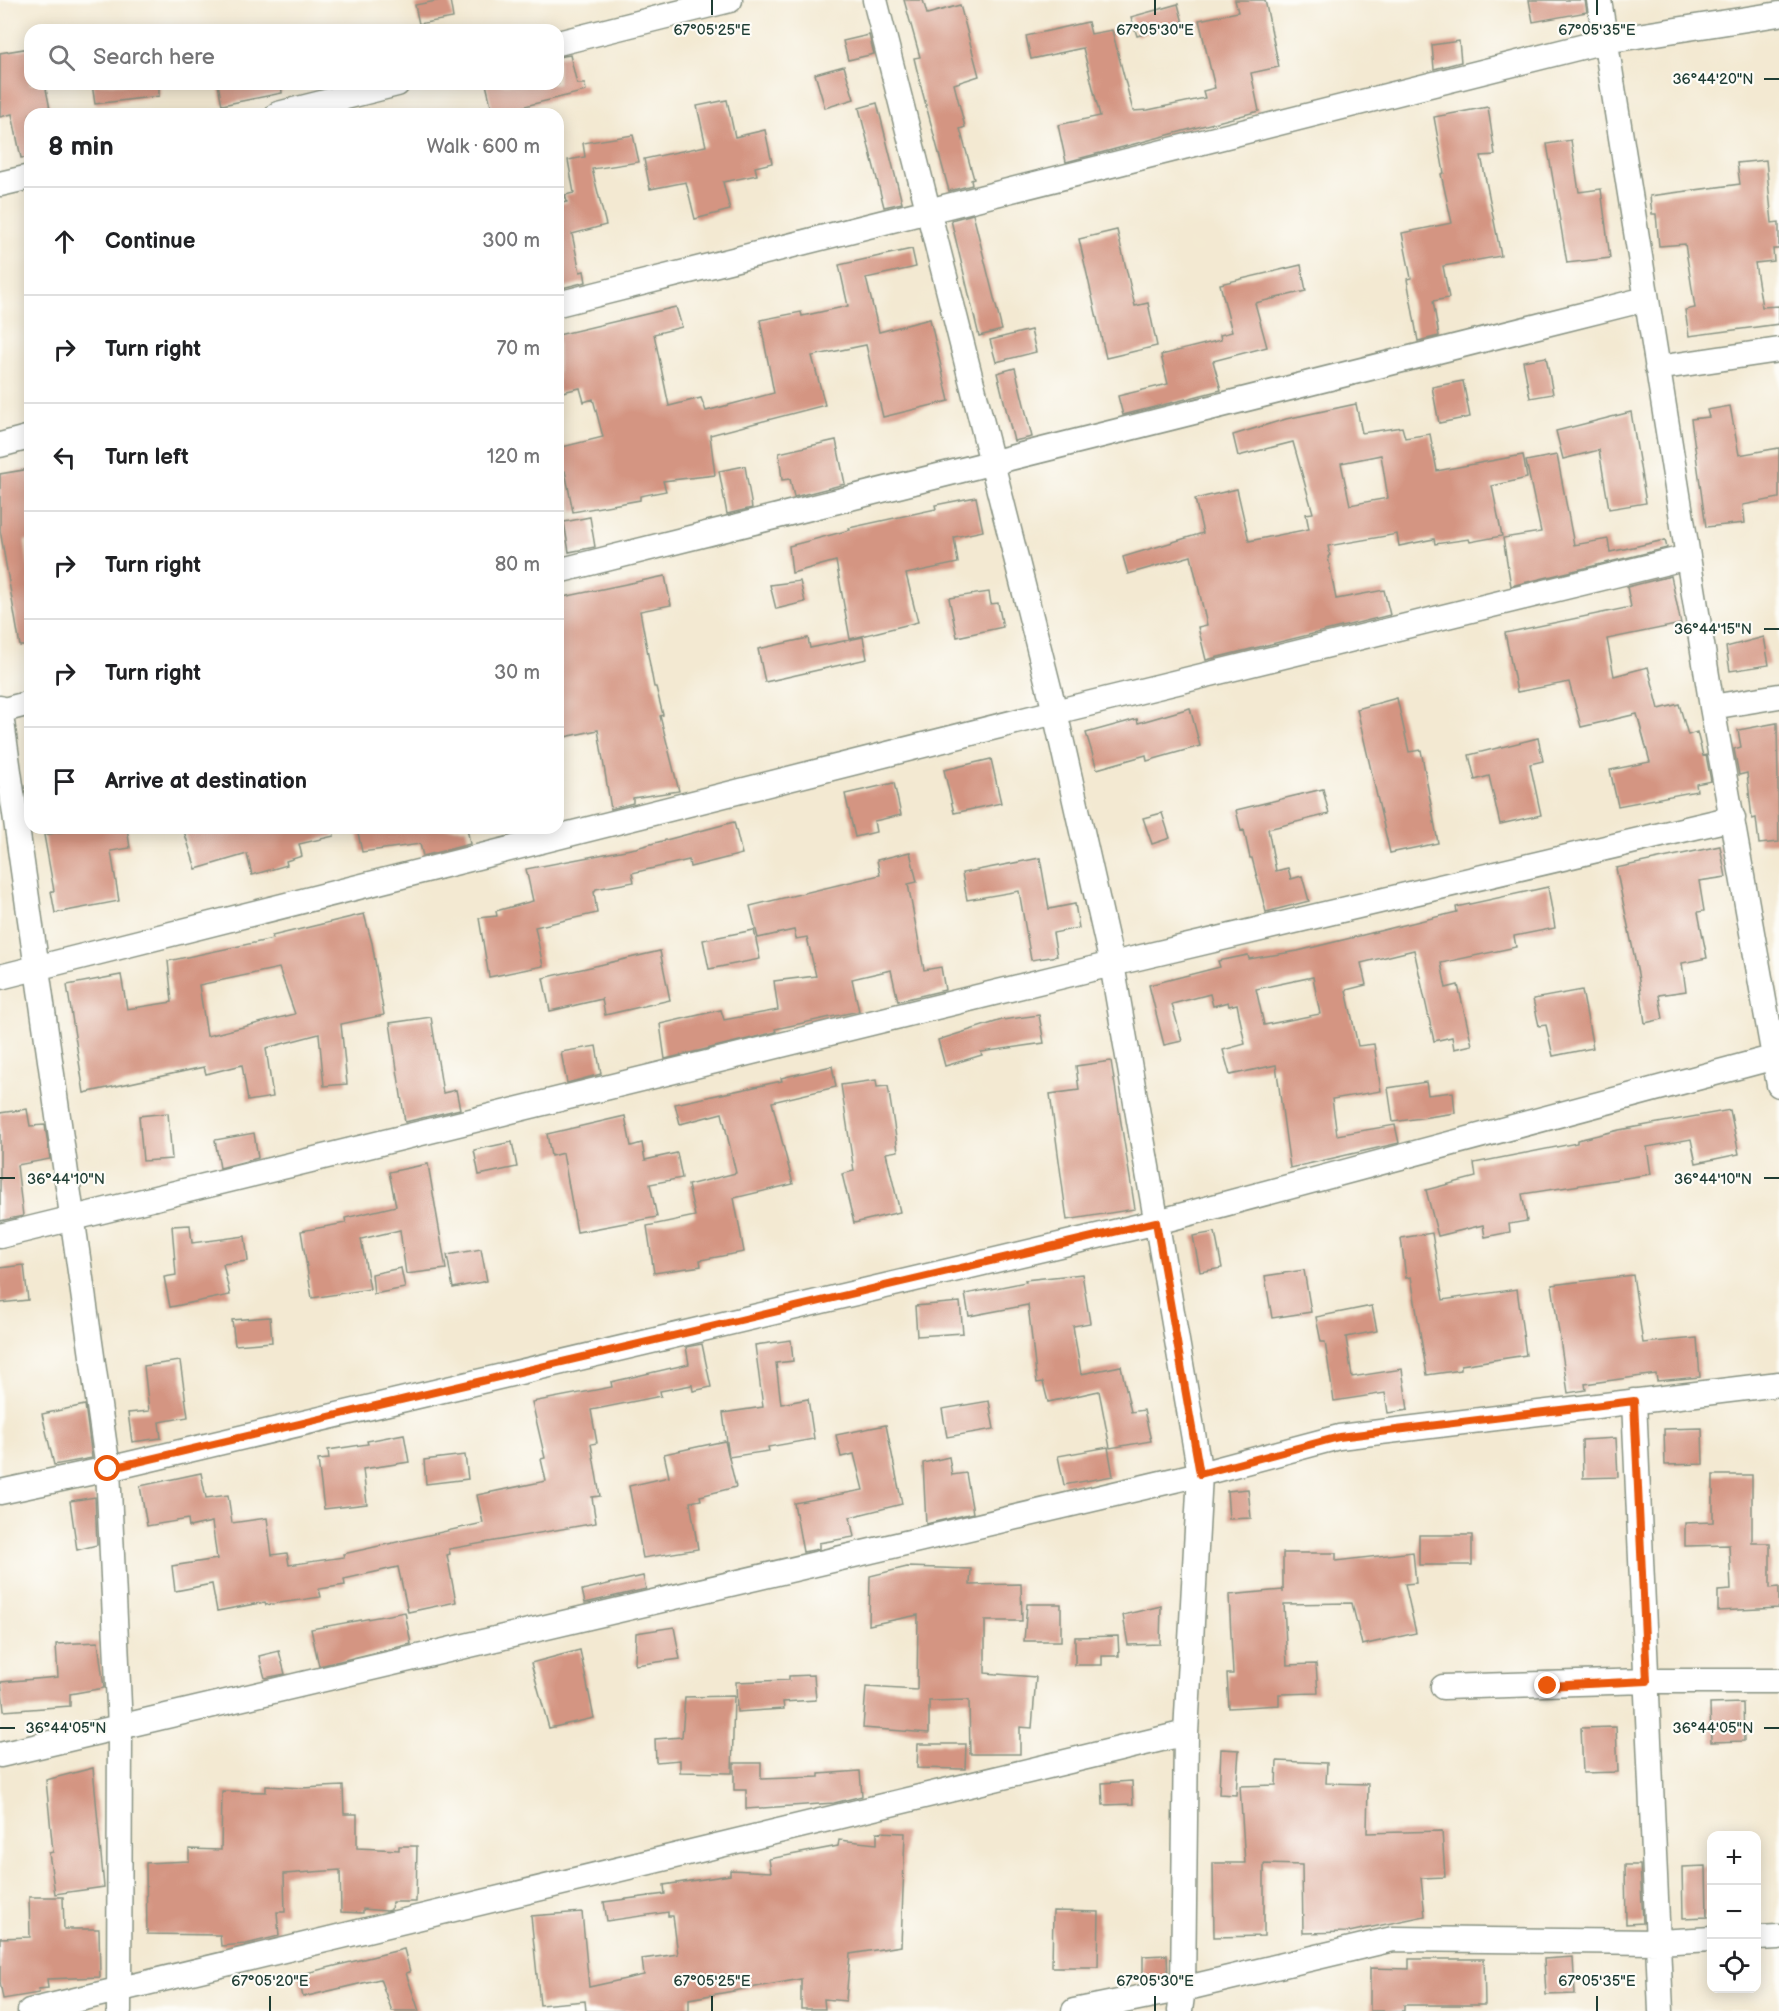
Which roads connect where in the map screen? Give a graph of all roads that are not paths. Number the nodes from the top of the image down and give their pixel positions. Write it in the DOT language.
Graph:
graph roads {
  1 [pos="729,0"];
  2 [pos="876,0"];
  3 [pos="1599,0"];
  4 [pos="1779,14"];
  5 [pos="564,41"];
  6 [pos="1605,41"];
  7 [pos="373,90"];
  8 [pos="302,108"];
  9 [pos="24,178"];
  10 [pos="0,184"];
  11 [pos="929,211"];
  12 [pos="1646,299"];
  13 [pos="564,302"];
  14 [pos="1779,350"];
  15 [pos="1657,368"];
  16 [pos="24,439"];
  17 [pos="0,445"];
  18 [pos="993,463"];
  19 [pos="1688,557"];
  20 [pos="564,570"];
  21 [pos="1779,696"];
  22 [pos="24,704"];
  23 [pos="1712,707"];
  24 [pos="0,710"];
  25 [pos="1055,712"];
  26 [pos="1733,818"];
  27 [pos="1112,964"];
  28 [pos="36,968"];
  29 [pos="0,976"];
  30 [pos="1777,1056"];
  31 [pos="1779,1085"];
  32 [pos="72,1218"];
  33 [pos="1156,1222"];
  34 [pos="0,1236"];
  35 [pos="1779,1384"];
  36 [pos="1634,1401"];
  37 [pos="108,1469"];
  38 [pos="1200,1474"];
  39 [pos="0,1492"];
  40 [pos="1647,1681"];
  41 [pos="1779,1681"];
  42 [pos="1443,1687"];
  43 [pos="120,1727"];
  44 [pos="1186,1733"];
  45 [pos="0,1755"];
  46 [pos="1779,1937"];
  47 [pos="1761,1938"];
  48 [pos="1707,1940"];
  49 [pos="1658,1942"];
  50 [pos="119,2000"];
  51 [pos="1181,2000"];
  52 [pos="30,2011"];
  53 [pos="1074,2011"];
  54 [pos="1661,2011"];
  1 -- 5 [label="street"];
  2 -- 11 [label="street"];
  3 -- 6 [label="street"];
  4 -- 6 [label="street"];
  6 -- 11 [label="street"];
  6 -- 12 [label="street"];
  7 -- 8 [label="street"];
  9 -- 10 [label="street"];
  11 -- 13 [label="street"];
  11 -- 18 [label="street"];
  12 -- 15 [label="street"];
  12 -- 18 [label="street"];
  14 -- 15 [label="street"];
  15 -- 19 [label="street"];
  16 -- 17 [label="street"];
  18 -- 20 [label="street"];
  18 -- 25 [label="street"];
  19 -- 23 [label="street"];
  19 -- 25 [label="street"];
  21 -- 23 [label="street"];
  22 -- 24 [label="street"];
  23 -- 26 [label="street"];
  24 -- 28 [label="street"];
  25 -- 27 [label="street"];
  25 -- 28 [label="street"];
  26 -- 27 [label="street"];
  26 -- 30 [label="street"];
  27 -- 32 [label="street"];
  27 -- 33 [label="street"];
  28 -- 29 [label="street"];
  28 -- 32 [label="street"];
  30 -- 31 [label="street"];
  30 -- 33 [label="street"];
  32 -- 34 [label="street"];
  32 -- 37 [label="street"];
  33 -- 37 [label="street"];
  33 -- 38 [label="street"];
  35 -- 36 [label="street"];
  36 -- 38 [label="street"];
  36 -- 40 [label="street"];
  37 -- 39 [label="street"];
  37 -- 43 [label="street"];
  38 -- 43 [label="street"];
  38 -- 44 [label="street"];
  40 -- 41 [label="street"];
  40 -- 42 [label="street"];
  40 -- 49 [label="street"];
  43 -- 45 [label="street"];
  43 -- 50 [label="street"];
  44 -- 50 [label="street"];
  44 -- 51 [label="street"];
  46 -- 47 [label="street"];
  48 -- 49 [label="street"];
  49 -- 51 [label="street"];
  49 -- 54 [label="street"];
  50 -- 52 [label="street"];
  51 -- 53 [label="street"];
}
